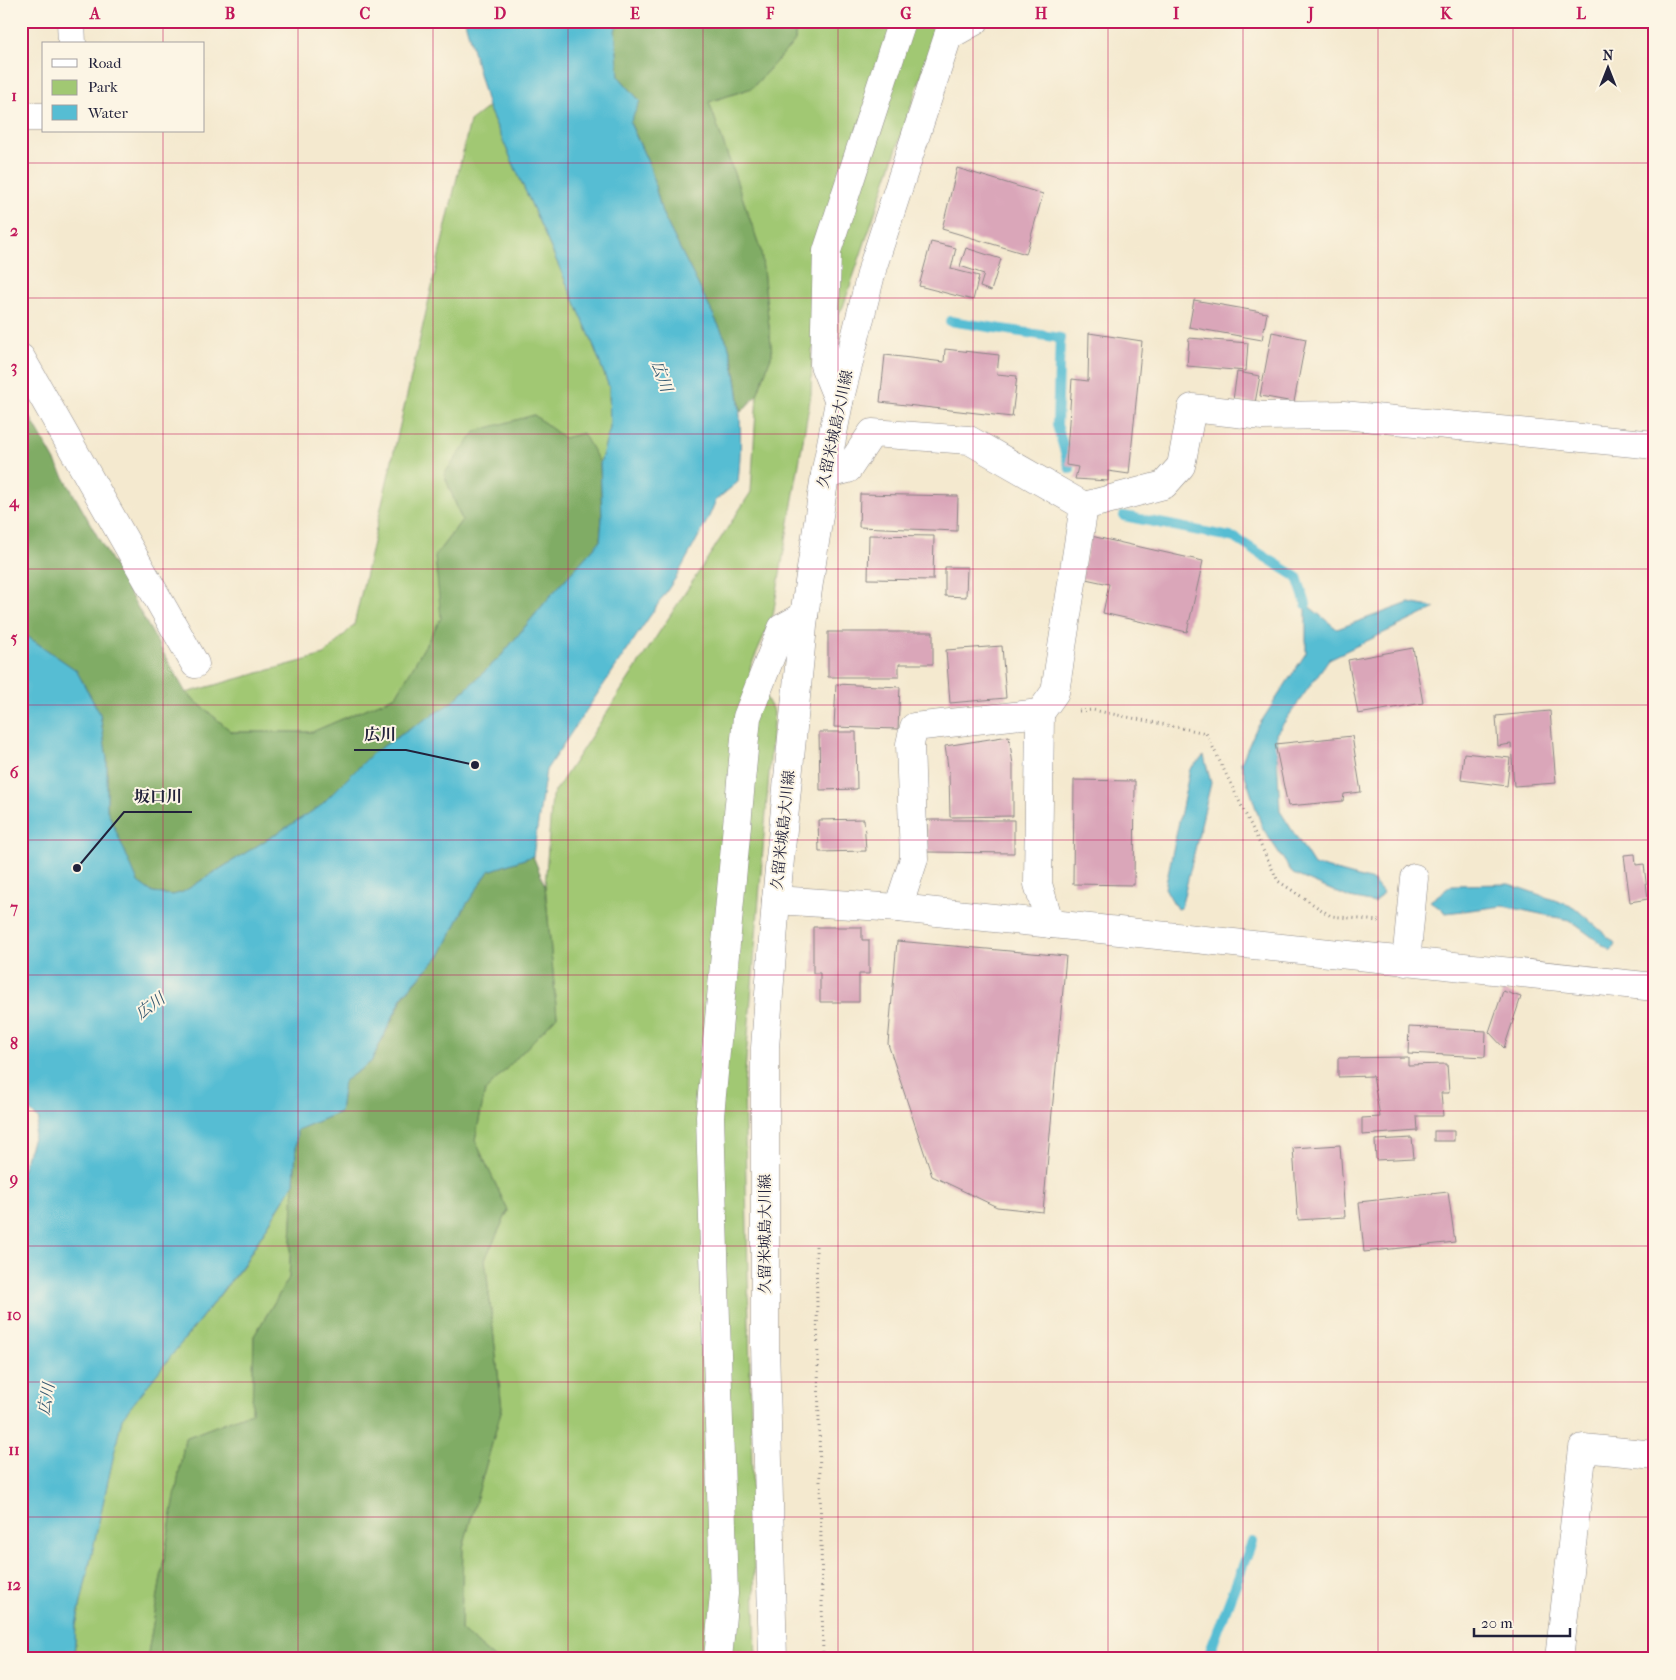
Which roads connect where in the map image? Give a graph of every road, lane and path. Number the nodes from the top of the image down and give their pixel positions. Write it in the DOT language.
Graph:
graph roads {
  1 [pos="71,21"];
  2 [pos="902,21"];
  3 [pos="975,21"];
  4 [pos="951,29"];
  5 [pos="72,42"];
  6 [pos="21,117"];
  7 [pos="42,117"];
  8 [pos="21,358"];
  9 [pos="838,402"];
  10 [pos="1655,445"];
  11 [pos="825,475"];
  12 [pos="1084,506"];
  13 [pos="804,616"];
  14 [pos="195,664"];
  15 [pos="1040,713"];
  16 [pos="1414,878"];
  17 [pos="776,900"];
  18 [pos="898,908"];
  19 [pos="1409,923"];
  20 [pos="1050,924"];
  21 [pos="1406,962"];
  22 [pos="1655,987"];
  23 [pos="816,1246"];
  24 [pos="1655,1455"];
  25 [pos="724,1594"];
  26 [pos="718,1659"];
  27 [pos="738,1659"];
  28 [pos="773,1659"];
  29 [pos="823,1659"];
  30 [pos="1559,1659"];
  1 -- 5 [label="street"];
  2 -- 9 [label="street"];
  3 -- 4 [label="street"];
  4 -- 9 [label="street, 久留米城島大川線"];
  6 -- 7 [label="street"];
  8 -- 14 [label="street"];
  9 -- 11 [label="street, 久留米城島大川線"];
  10 -- 12 [label="street"];
  11 -- 12 [label="street"];
  11 -- 13 [label="street, 久留米城島大川線"];
  12 -- 15 [label="street"];
  13 -- 17 [label="street, 久留米城島大川線"];
  13 -- 25 [label="street"];
  15 -- 18 [label="street"];
  15 -- 19 [label="path"];
  15 -- 20 [label="street"];
  16 -- 19 [label="street"];
  17 -- 18 [label="street"];
  17 -- 28 [label="street, 久留米城島大川線"];
  18 -- 20 [label="street"];
  19 -- 21 [label="street"];
  20 -- 21 [label="street"];
  21 -- 22 [label="street"];
  23 -- 29 [label="path"];
  24 -- 30 [label="street"];
  25 -- 26 [label="street"];
  25 -- 27 [label="street"];
}
